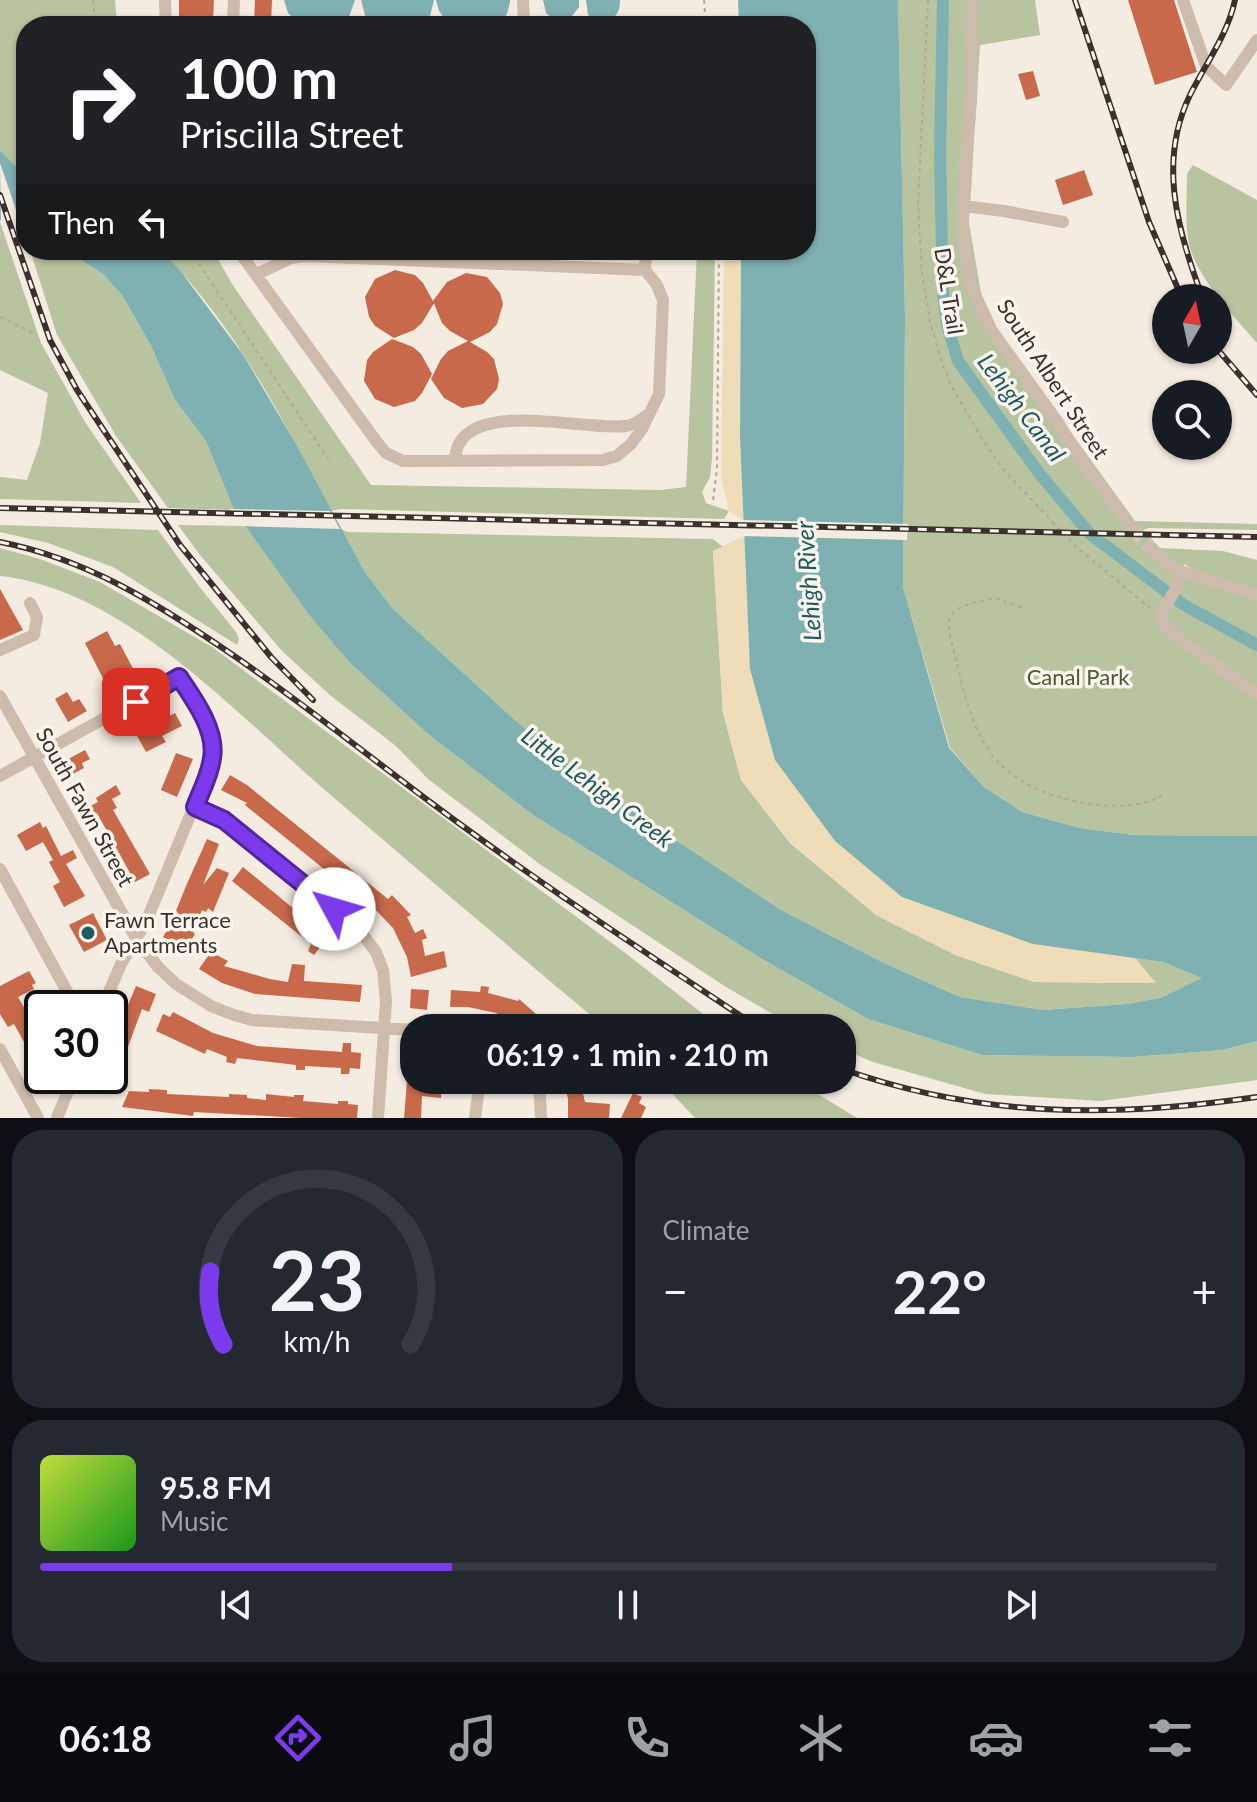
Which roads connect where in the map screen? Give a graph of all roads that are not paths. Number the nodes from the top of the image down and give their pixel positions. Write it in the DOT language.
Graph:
graph roads {
  1 [pos="973,0"];
  2 [pos="1183,0"];
  3 [pos="1257,40"];
  4 [pos="963,206"];
  5 [pos="1063,222"];
  6 [pos="246,260"];
  7 [pos="287,260"];
  8 [pos="402,260"];
  9 [pos="646,260"];
  10 [pos="645,270"];
  11 [pos="257,274"];
  12 [pos="651,413"];
  13 [pos="455,461"];
  14 [pos="1134,530"];
  15 [pos="1150,548"];
  16 [pos="1176,570"];
  17 [pos="1257,595"];
  18 [pos="30,603"];
  19 [pos="0,650"];
  20 [pos="1257,695"];
  21 [pos="0,696"];
  22 [pos="35,758"];
  23 [pos="0,776"];
  24 [pos="195,807"];
  25 [pos="0,869"];
  26 [pos="136,938"];
  27 [pos="66,990"];
  28 [pos="110,990"];
  29 [pos="384,1029"];
  30 [pos="400,1030"];
  31 [pos="0,1049"];
  32 [pos="67,1094"];
  33 [pos="478,1094"];
  34 [pos="539,1094"];
  35 [pos="38,1118"];
  36 [pos="57,1118"];
  37 [pos="378,1118"];
  38 [pos="475,1118"];
  39 [pos="541,1118"];
  1 -- 4 [label="street, South Albert Street"];
  2 -- 3 [label="street"];
  4 -- 5 [label="street"];
  4 -- 14 [label="street, South Albert Street"];
  6 -- 11 [label="street"];
  7 -- 11 [label="street"];
  8 -- 10 [label="street"];
  9 -- 10 [label="street"];
  10 -- 12 [label="street"];
  11 -- 13 [label="street"];
  12 -- 13 [label="street"];
  12 -- 13 [label="street"];
  15 -- 16 [label="street"];
  16 -- 17 [label="street"];
  16 -- 20 [label="street"];
  18 -- 19 [label="street"];
  21 -- 22 [label="street, South Fawn Street"];
  22 -- 23 [label="street"];
  22 -- 24 [label="street"];
  22 -- 26 [label="street, South Fawn Street"];
  24 -- 26 [label="street"];
  24 -- 29 [label="street"];
  25 -- 27 [label="street"];
  26 -- 28 [label="street"];
  26 -- 29 [label="street, South Fawn Street"];
  29 -- 30 [label="street, South Fawn Street"];
  29 -- 37 [label="street"];
  31 -- 35 [label="street"];
  32 -- 36 [label="street"];
  33 -- 38 [label="street"];
  34 -- 39 [label="street"];
}
